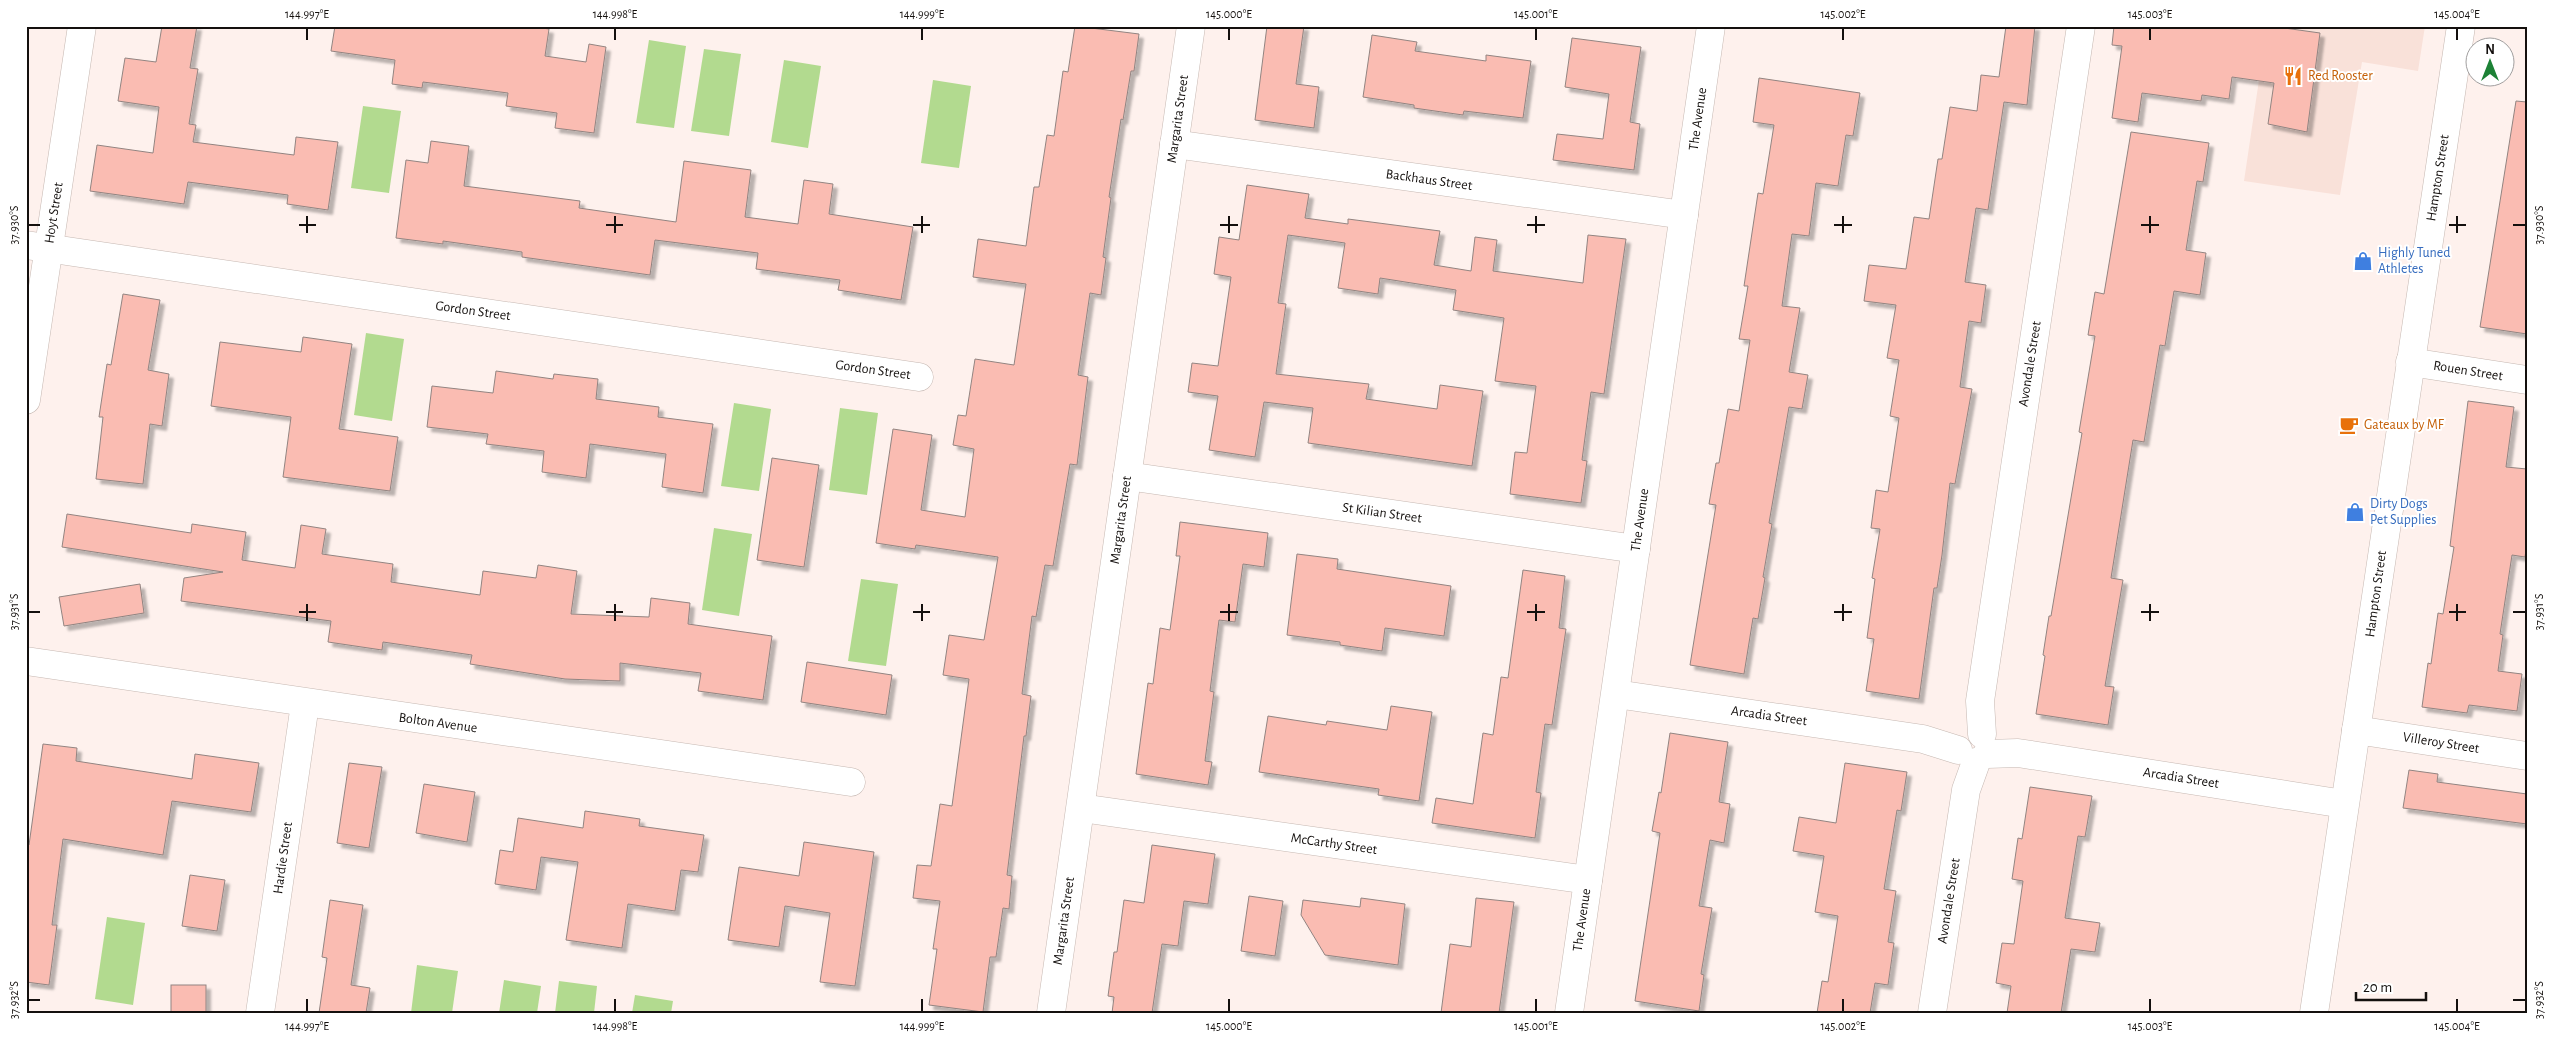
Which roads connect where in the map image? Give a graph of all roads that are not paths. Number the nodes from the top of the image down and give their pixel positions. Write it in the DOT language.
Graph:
graph roads {
  1 [pos="82,26"];
  2 [pos="1191,26"];
  3 [pos="1711,26"];
  4 [pos="2081,26"];
  5 [pos="2461,26"];
  6 [pos="1174,144"];
  7 [pos="1684,215"];
  8 [pos="37,247"];
  9 [pos="2410,362"];
  10 [pos="919,377"];
  11 [pos="2527,380"];
  12 [pos="26,400"];
  13 [pos="1127,476"];
  14 [pos="1636,549"];
  15 [pos="26,661"];
  16 [pos="1616,694"];
  17 [pos="305,704"];
  18 [pos="2356,730"];
  19 [pos="1973,746"];
  20 [pos="2527,756"];
  21 [pos="851,782"];
  22 [pos="2344,804"];
  23 [pos="1081,808"];
  24 [pos="1588,880"];
  25 [pos="260,1013"];
  26 [pos="1051,1013"];
  27 [pos="1569,1013"];
  28 [pos="1932,1013"];
  29 [pos="2314,1013"];
  1 -- 8 [label="street, Hoyt Street"];
  2 -- 6 [label="street, Margarita Street"];
  3 -- 7 [label="street, The Avenue"];
  4 -- 19 [label="street, Avondale Street"];
  5 -- 9 [label="street, Hampton Street"];
  6 -- 7 [label="street, Backhaus Street"];
  6 -- 13 [label="street, Margarita Street"];
  7 -- 14 [label="street, The Avenue"];
  8 -- 10 [label="street, Gordon Street"];
  8 -- 12 [label="street, Hoyt Street"];
  9 -- 11 [label="street, Rouen Street"];
  9 -- 18 [label="street, Hampton Street"];
  13 -- 14 [label="street, St Kilian Street"];
  13 -- 23 [label="street, Margarita Street"];
  14 -- 16 [label="street, The Avenue"];
  15 -- 17 [label="street, Bolton Avenue"];
  16 -- 19 [label="street, Arcadia Street"];
  16 -- 24 [label="street, The Avenue"];
  17 -- 21 [label="street, Bolton Avenue"];
  17 -- 25 [label="street, Hardie Street"];
  18 -- 20 [label="street, Villeroy Street"];
  18 -- 22 [label="street, Hampton Street"];
  19 -- 22 [label="street, Arcadia Street"];
  19 -- 28 [label="street, Avondale Street"];
  22 -- 29 [label="street, Hampton Street"];
  23 -- 24 [label="street, McCarthy Street"];
  23 -- 26 [label="street, Margarita Street"];
  24 -- 27 [label="street, The Avenue"];
}
